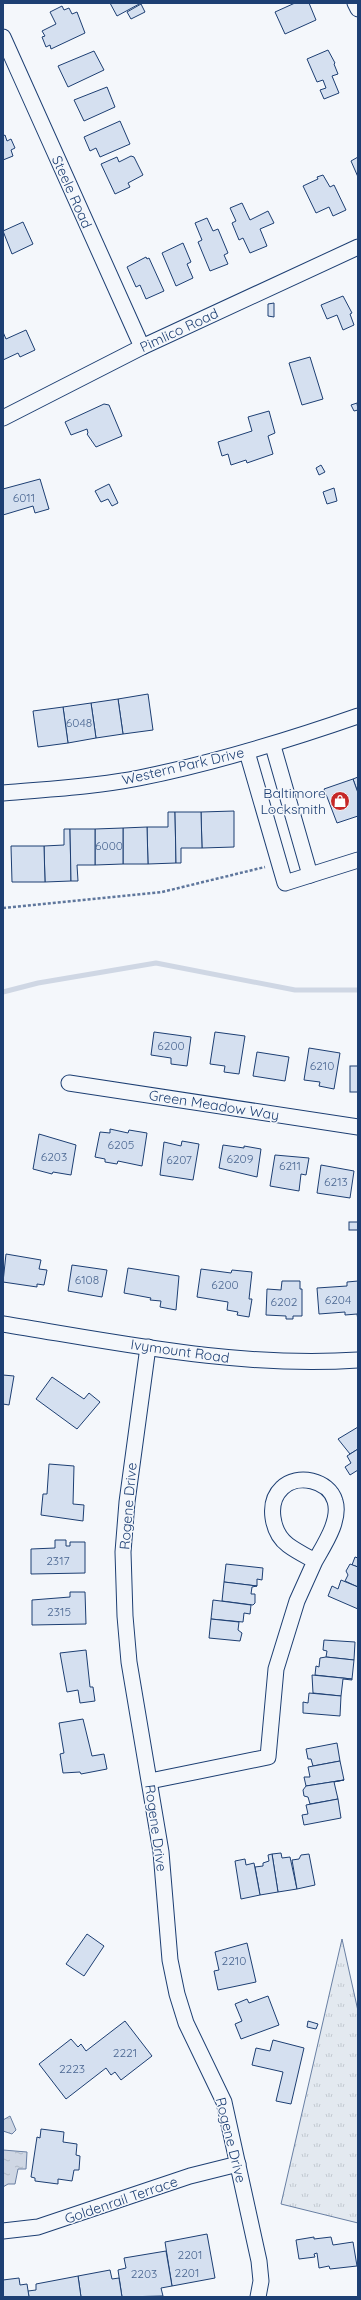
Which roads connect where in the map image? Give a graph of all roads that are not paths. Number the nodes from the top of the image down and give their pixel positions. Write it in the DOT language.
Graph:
graph roads {
  1 [pos="355,3"];
  2 [pos="358,9"];
  3 [pos="3,37"];
  4 [pos="358,247"];
  5 [pos="142,347"];
  6 [pos="3,418"];
  7 [pos="358,716"];
  8 [pos="273,746"];
  9 [pos="247,752"];
  10 [pos="3,793"];
  11 [pos="358,860"];
  12 [pos="310,875"];
  13 [pos="69,1082"];
  14 [pos="358,1127"];
  15 [pos="3,1324"];
  16 [pos="148,1347"];
  17 [pos="358,1360"];
  18 [pos="315,1561"];
  19 [pos="150,1781"];
  20 [pos="238,2164"];
  21 [pos="3,2231"];
  22 [pos="258,2297"];
  1 -- 2 [label="street"];
  3 -- 5 [label="street, Steele Road"];
  4 -- 5 [label="street, Pimlico Road"];
  5 -- 6 [label="street, Pimlico Road"];
  7 -- 8 [label="street, Western Park Drive"];
  8 -- 9 [label="street, Western Park Drive"];
  8 -- 12 [label="street"];
  9 -- 10 [label="street, Western Park Drive"];
  9 -- 12 [label="street"];
  11 -- 12 [label="street"];
  13 -- 14 [label="street, Green Meadow Way"];
  15 -- 16 [label="street, Ivymount Road"];
  16 -- 17 [label="street, Ivymount Road"];
  16 -- 19 [label="street, Rogene Drive"];
  18 -- 18 [label="street"];
  18 -- 19 [label="street"];
  19 -- 20 [label="street, Rogene Drive"];
  20 -- 21 [label="street, Goldenrail Terrace"];
  20 -- 22 [label="street, Rogene Drive"];
}
